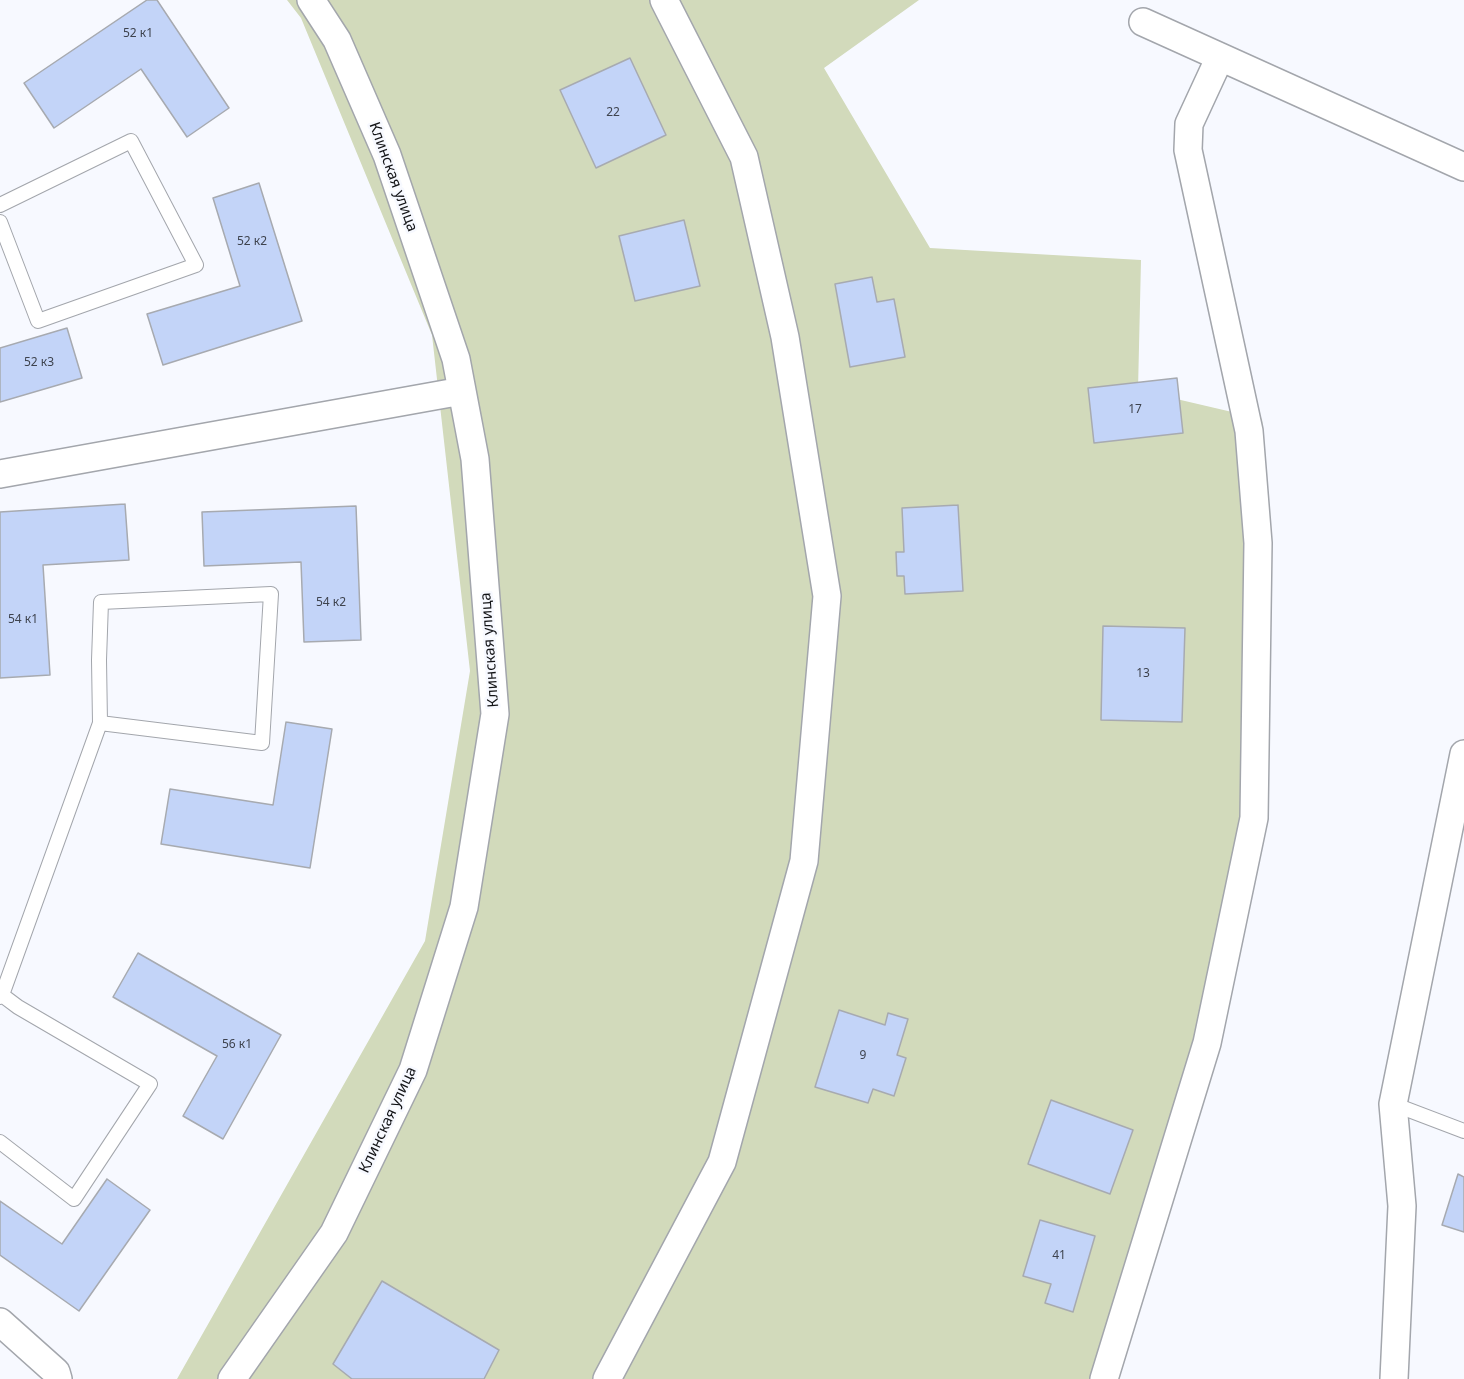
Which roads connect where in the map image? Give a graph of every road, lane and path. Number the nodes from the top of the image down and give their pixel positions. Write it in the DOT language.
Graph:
graph roads {
  1 [pos="311,0"];
  2 [pos="664,0"];
  3 [pos="1143,22"];
  4 [pos="1220,57"];
  5 [pos="1464,167"];
  6 [pos="0,205"];
  7 [pos="0,222"];
  8 [pos="462,391"];
  9 [pos="0,474"];
  10 [pos="100,723"];
  11 [pos="1464,754"];
  12 [pos="1,996"];
  13 [pos="1393,1104"];
  14 [pos="1464,1131"];
  15 [pos="0,1142"];
  16 [pos="0,1322"];
  17 [pos="58,1379"];
  18 [pos="232,1379"];
  19 [pos="607,1379"];
  20 [pos="1104,1379"];
  21 [pos="1394,1379"];
  1 -- 8 [label="street, Клинская улица"];
  2 -- 19 [label="street"];
  3 -- 4 [label="street"];
  4 -- 5 [label="street"];
  4 -- 20 [label="street"];
  6 -- 7 [label="lane"];
  8 -- 9 [label="street"];
  8 -- 18 [label="street, Клинская улица"];
  10 -- 10 [label="lane"];
  10 -- 12 [label="lane"];
  11 -- 13 [label="street"];
  12 -- 15 [label="lane"];
  13 -- 14 [label="lane"];
  13 -- 21 [label="street"];
  16 -- 17 [label="street"];
}
